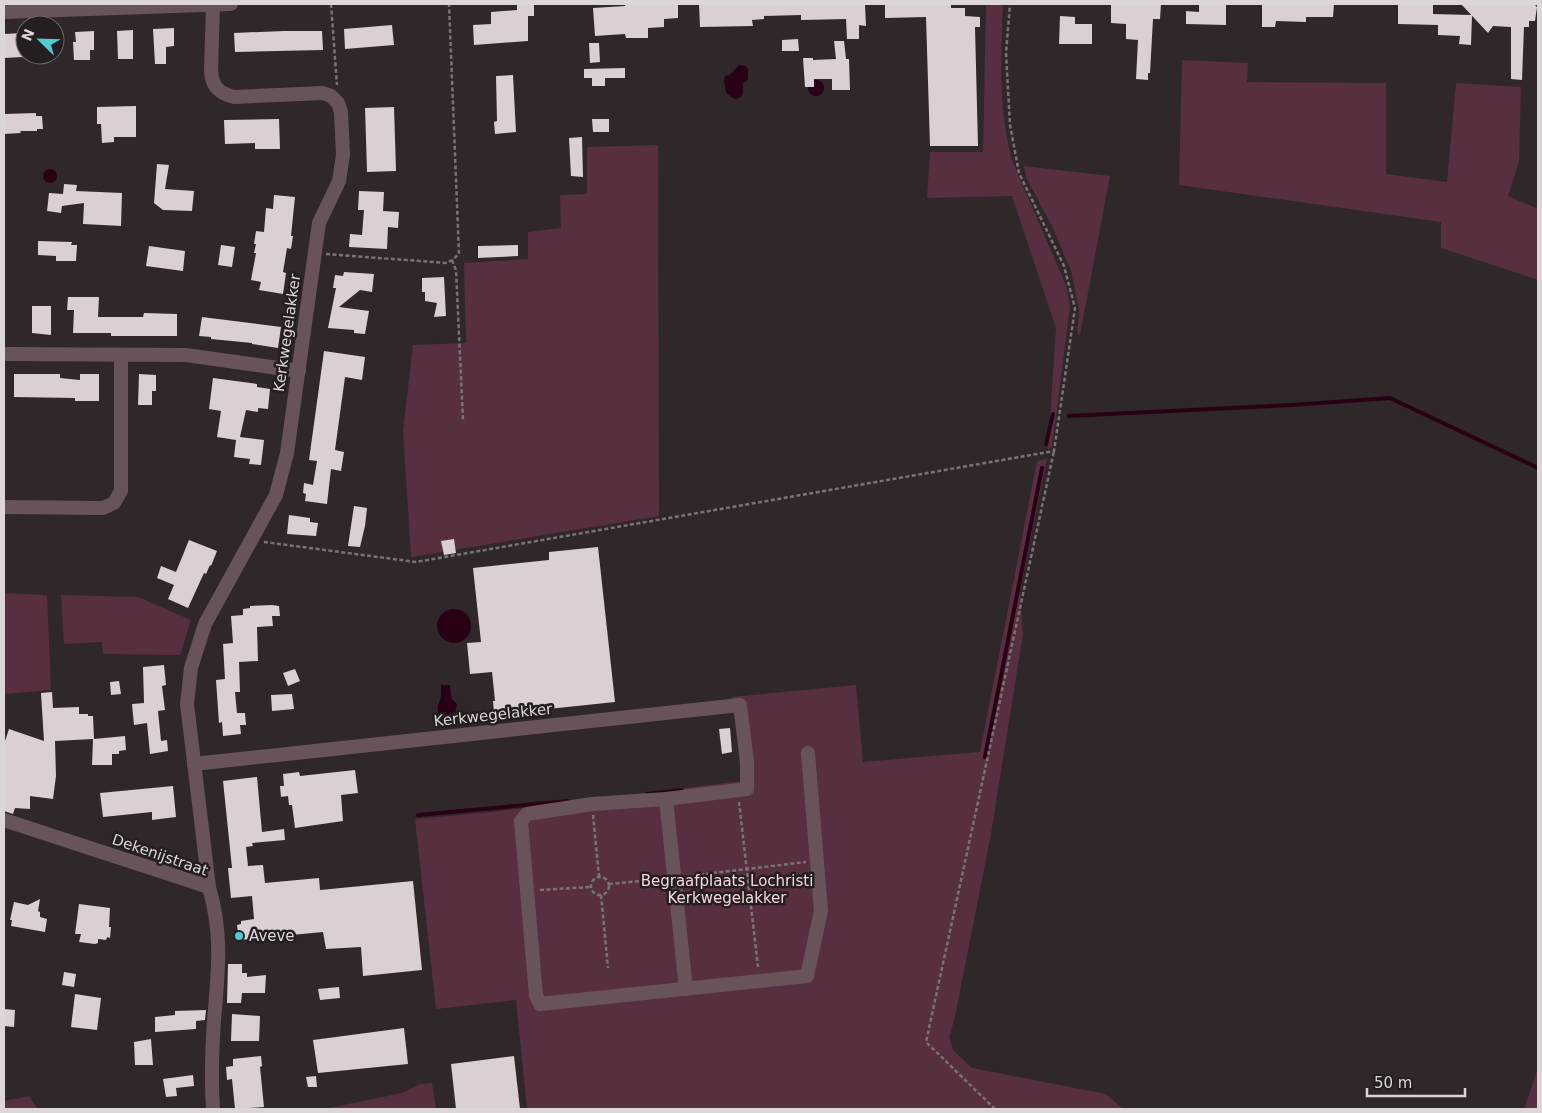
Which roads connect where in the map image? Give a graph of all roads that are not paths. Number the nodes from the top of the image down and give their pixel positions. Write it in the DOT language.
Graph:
graph roads {
  1 [pos="213,4"];
  2 [pos="231,4"];
  3 [pos="4,12"];
  4 [pos="4,354"];
  5 [pos="120,355"];
  6 [pos="299,370"];
  7 [pos="4,507"];
  8 [pos="808,753"];
  9 [pos="194,764"];
  10 [pos="666,799"];
  11 [pos="4,820"];
  12 [pos="208,887"];
  13 [pos="686,989"];
  14 [pos="213,1109"];
  1 -- 2 [label="street"];
  1 -- 3 [label="street"];
  1 -- 6 [label="street, Kerkwegelakker"];
  4 -- 5 [label="street"];
  5 -- 6 [label="street"];
  5 -- 7 [label="street"];
  6 -- 9 [label="street, Kerkwegelakker"];
  8 -- 13 [label="street"];
  9 -- 10 [label="street, Kerkwegelakker"];
  9 -- 12 [label="street, Kerkwegelakker"];
  10 -- 13 [label="street"];
  10 -- 13 [label="street"];
  11 -- 12 [label="street, Dekenijstraat"];
  12 -- 14 [label="street, Dekenijstraat"];
}
